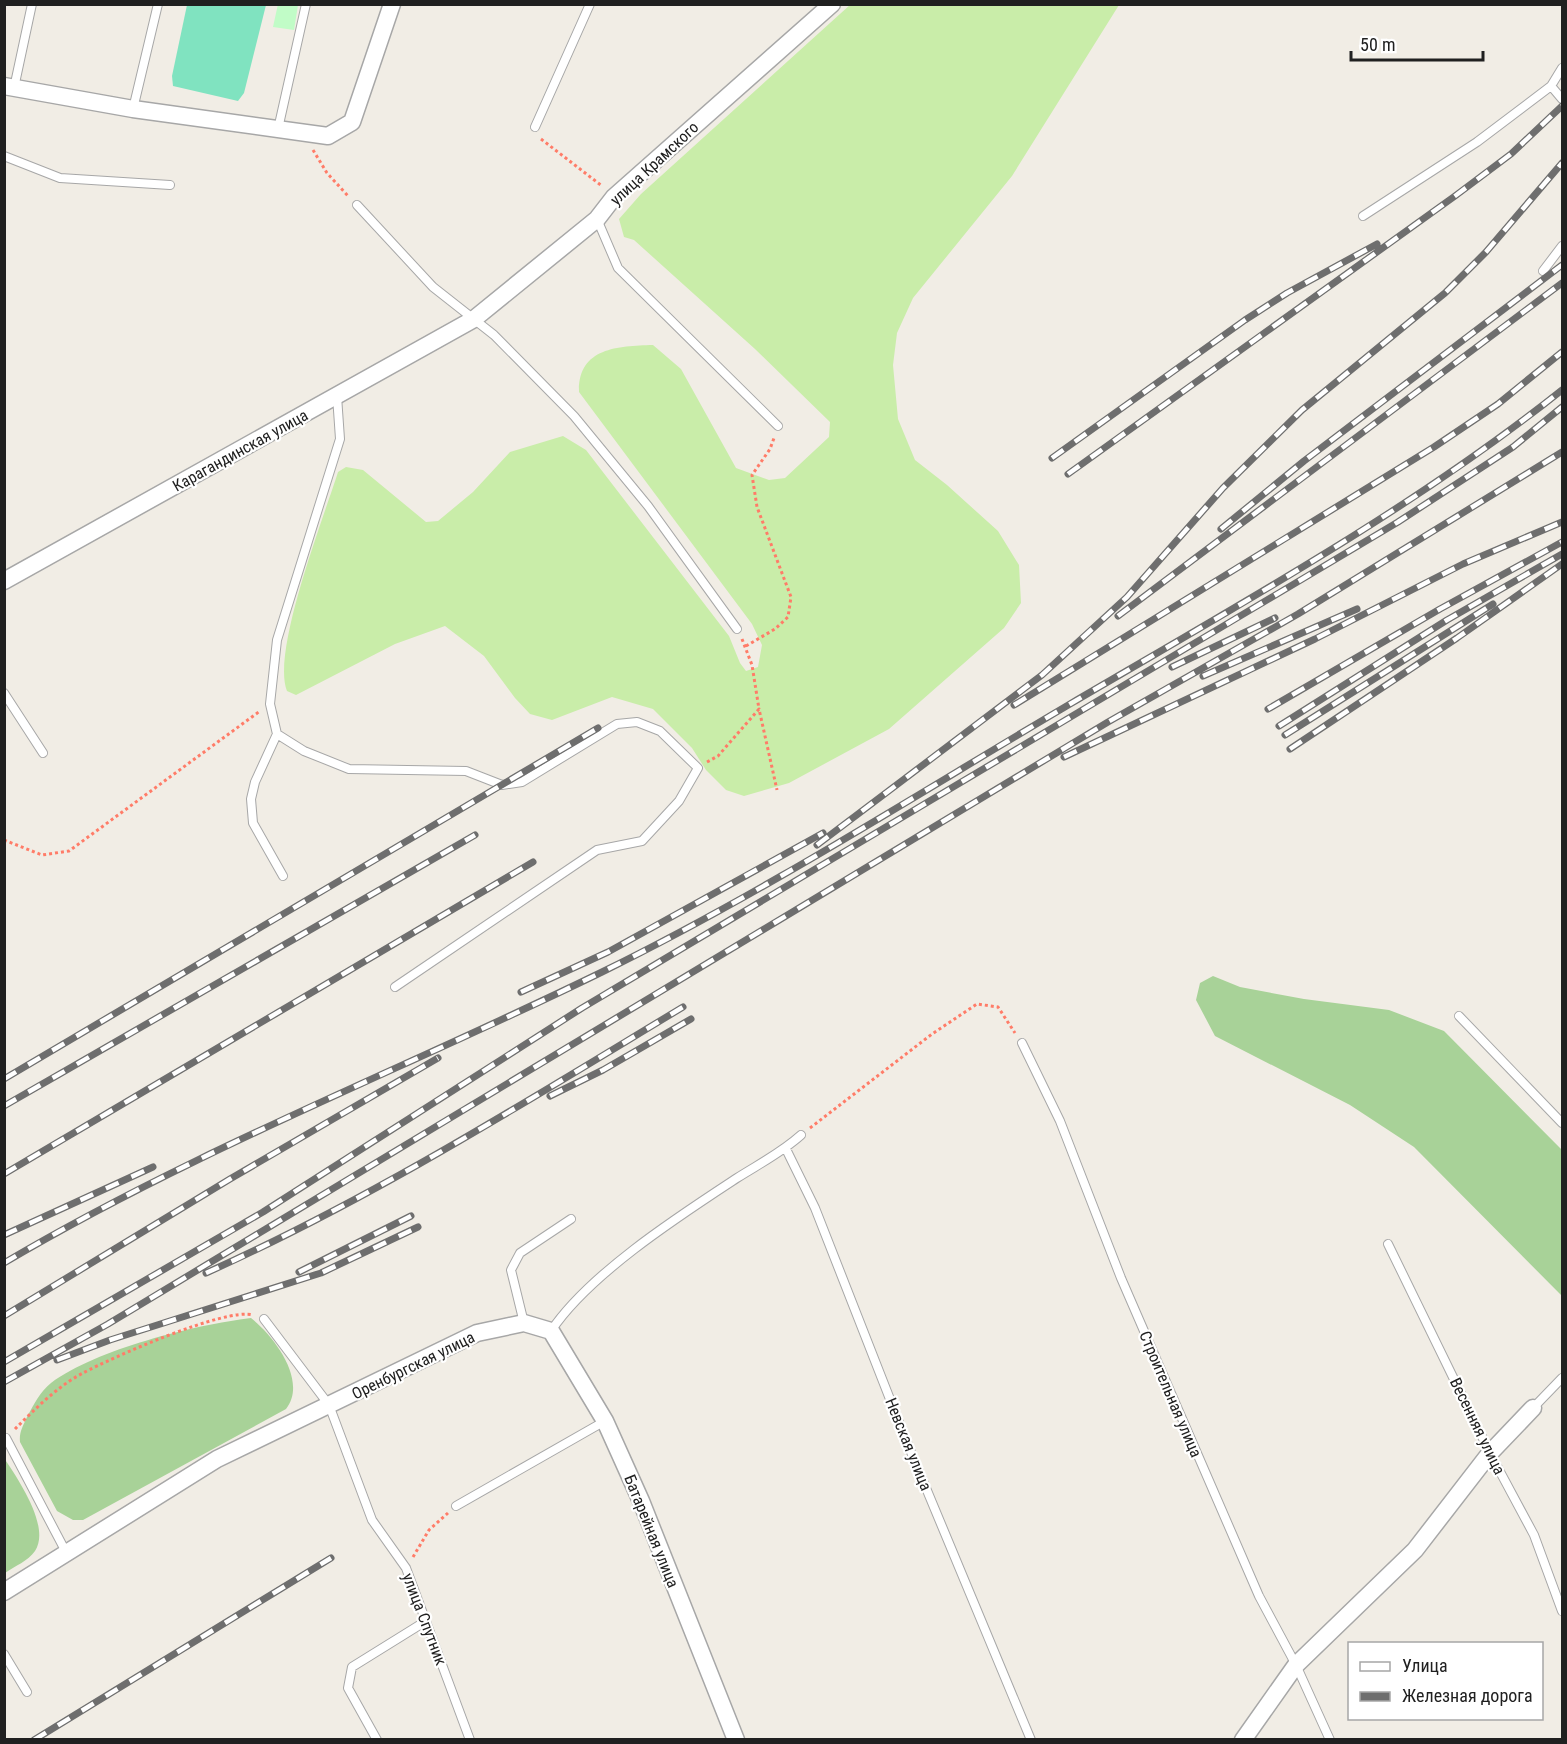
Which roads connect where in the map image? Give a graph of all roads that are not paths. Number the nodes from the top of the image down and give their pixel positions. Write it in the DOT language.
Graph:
graph roads {
  1 [pos="32,4"];
  2 [pos="158,4"];
  3 [pos="306,4"];
  4 [pos="392,4"];
  5 [pos="590,4"];
  6 [pos="832,4"];
  7 [pos="1563,68"];
  8 [pos="1551,86"];
  9 [pos="9,87"];
  10 [pos="1563,99"];
  11 [pos="133,109"];
  12 [pos="535,127"];
  13 [pos="278,129"];
  14 [pos="4,156"];
  15 [pos="170,185"];
  16 [pos="357,206"];
  17 [pos="1363,216"];
  18 [pos="597,219"];
  19 [pos="1563,246"];
  20 [pos="1543,271"];
  21 [pos="474,319"];
  22 [pos="337,396"];
  23 [pos="778,426"];
  24 [pos="4,581"];
  25 [pos="737,629"];
  26 [pos="4,693"];
  27 [pos="277,734"];
  28 [pos="43,753"];
  29 [pos="283,876"];
  30 [pos="395,987"];
  31 [pos="1459,1016"];
  32 [pos="1022,1043"];
  33 [pos="1563,1123"];
  34 [pos="801,1135"];
  35 [pos="786,1149"];
  36 [pos="571,1219"];
  37 [pos="1388,1244"];
  38 [pos="264,1319"];
  39 [pos="524,1323"];
  40 [pos="551,1331"];
  41 [pos="1563,1378"];
  42 [pos="329,1405"];
  43 [pos="1533,1408"];
  44 [pos="605,1421"];
  45 [pos="6,1438"];
  46 [pos="1490,1453"];
  47 [pos="456,1506"];
  48 [pos="68,1554"];
  49 [pos="4,1592"];
  50 [pos="1563,1611"];
  51 [pos="426,1622"];
  52 [pos="4,1654"];
  53 [pos="1296,1665"];
  54 [pos="27,1692"];
  55 [pos="377,1740"];
  56 [pos="470,1740"];
  57 [pos="736,1740"];
  58 [pos="1030,1740"];
  59 [pos="1243,1740"];
  60 [pos="1330,1740"];
  1 -- 9 [label="lane"];
  2 -- 11 [label="lane"];
  3 -- 13 [label="lane"];
  4 -- 13 [label="street"];
  5 -- 12 [label="lane"];
  6 -- 18 [label="street, улица Крамского"];
  7 -- 8 [label="lane"];
  8 -- 10 [label="lane"];
  8 -- 17 [label="lane"];
  9 -- 11 [label="street"];
  11 -- 13 [label="street"];
  14 -- 15 [label="lane"];
  16 -- 21 [label="lane"];
  18 -- 21 [label="street, улица Крамского"];
  18 -- 23 [label="lane"];
  19 -- 20 [label="lane"];
  21 -- 22 [label="street, Карагандинская улица"];
  21 -- 25 [label="lane"];
  22 -- 24 [label="street, Карагандинская улица"];
  22 -- 27 [label="lane"];
  26 -- 28 [label="lane"];
  27 -- 29 [label="lane"];
  27 -- 30 [label="lane"];
  31 -- 33 [label="lane"];
  32 -- 53 [label="lane, Строительная улица"];
  34 -- 35 [label="lane"];
  35 -- 40 [label="lane"];
  35 -- 58 [label="lane, Невская улица"];
  36 -- 39 [label="lane"];
  37 -- 46 [label="lane, Весенняя улица"];
  38 -- 42 [label="lane, улица Спутник"];
  39 -- 40 [label="street, Оренбургская улица"];
  39 -- 42 [label="street, Оренбургская улица"];
  40 -- 44 [label="street, Батарейная улица"];
  41 -- 43 [label="lane"];
  42 -- 48 [label="street, Оренбургская улица"];
  42 -- 51 [label="lane, улица Спутник"];
  43 -- 46 [label="street"];
  44 -- 47 [label="lane"];
  44 -- 57 [label="street, Батарейная улица"];
  45 -- 48 [label="lane"];
  46 -- 50 [label="lane, Весенняя улица"];
  46 -- 53 [label="street"];
  48 -- 49 [label="street, Оренбургская улица"];
  51 -- 55 [label="lane"];
  51 -- 56 [label="lane, улица Спутник"];
  52 -- 54 [label="lane"];
  53 -- 59 [label="street"];
  53 -- 60 [label="lane, Строительная улица"];
}
